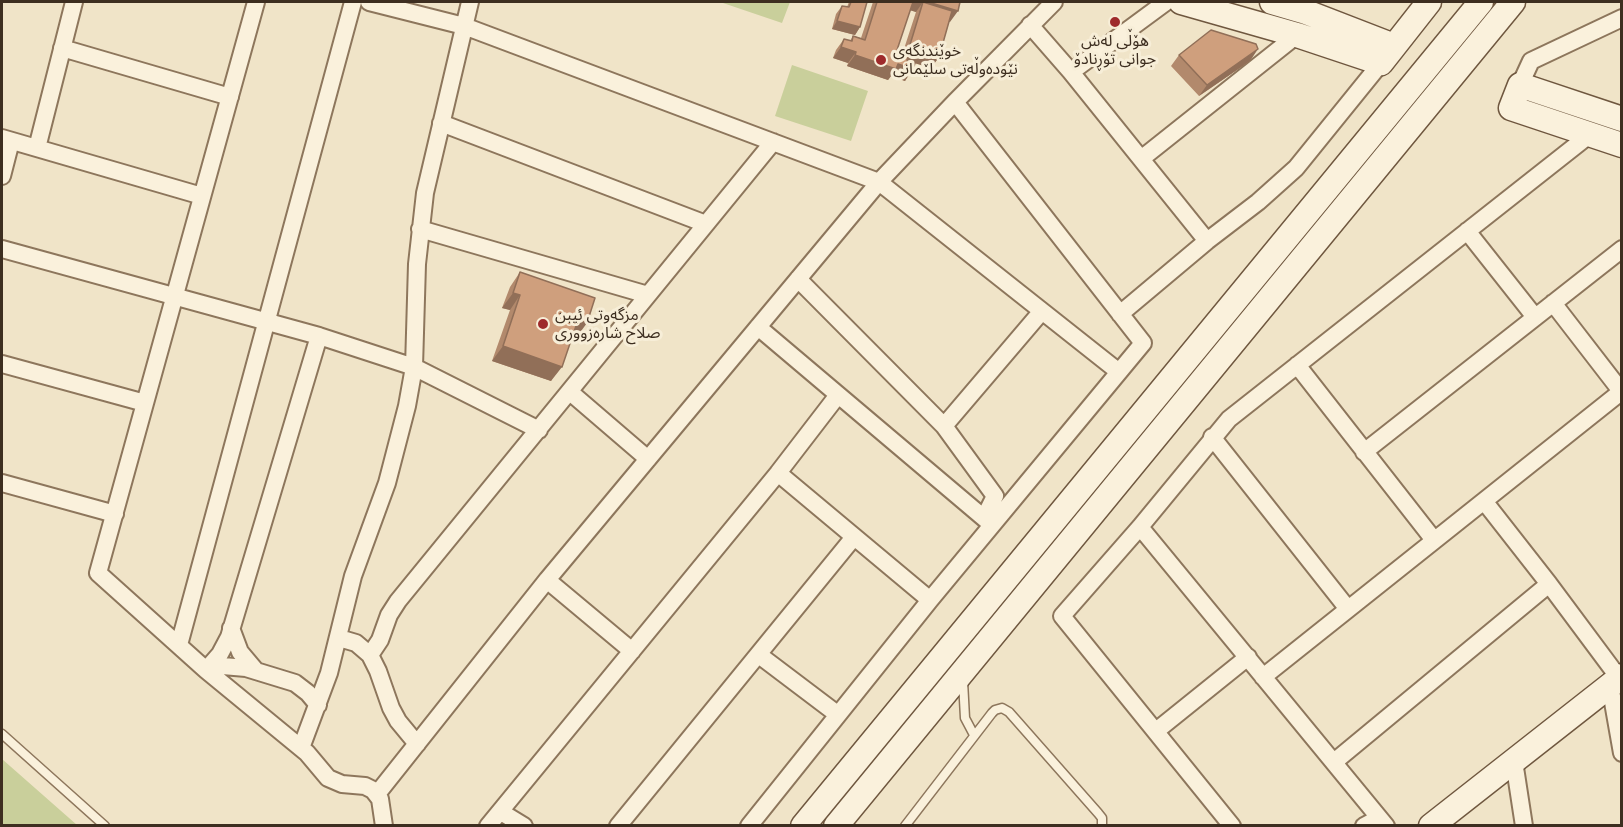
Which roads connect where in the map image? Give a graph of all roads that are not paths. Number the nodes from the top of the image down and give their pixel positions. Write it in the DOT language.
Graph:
graph roads {
  1 [pos="74,2"];
  2 [pos="256,2"];
  3 [pos="353,2"];
  4 [pos="369,2"];
  5 [pos="470,2"];
  6 [pos="1054,2"];
  7 [pos="1166,2"];
  8 [pos="1181,2"];
  9 [pos="1272,2"];
  10 [pos="1429,2"];
  11 [pos="1480,2"];
  12 [pos="1513,2"];
  13 [pos="1304,7"];
  14 [pos="1622,18"];
  15 [pos="1030,25"];
  16 [pos="464,26"];
  17 [pos="1297,35"];
  18 [pos="62,48"];
  19 [pos="1388,55"];
  20 [pos="1071,72"];
  21 [pos="1520,85"];
  22 [pos="230,97"];
  23 [pos="955,102"];
  24 [pos="1622,119"];
  25 [pos="441,123"];
  26 [pos="1588,135"];
  27 [pos="6,139"];
  28 [pos="772,142"];
  29 [pos="1622,145"];
  30 [pos="37,148"];
  31 [pos="1141,159"];
  32 [pos="2,176"];
  33 [pos="879,182"];
  34 [pos="202,196"];
  35 [pos="706,224"];
  36 [pos="420,229"];
  37 [pos="1467,231"];
  38 [pos="1208,241"];
  39 [pos="2,249"];
  40 [pos="1622,249"];
  41 [pos="798,279"];
  42 [pos="648,295"];
  43 [pos="175,296"];
  44 [pos="1552,303"];
  45 [pos="1042,311"];
  46 [pos="1120,314"];
  47 [pos="1535,317"];
  48 [pos="266,321"];
  49 [pos="758,327"];
  50 [pos="319,336"];
  51 [pos="2,364"];
  52 [pos="1297,365"];
  53 [pos="414,367"];
  54 [pos="1119,372"];
  55 [pos="1621,391"];
  56 [pos="570,392"];
  57 [pos="838,395"];
  58 [pos="145,404"];
  59 [pos="944,426"];
  60 [pos="539,430"];
  61 [pos="1212,437"];
  62 [pos="1364,452"];
  63 [pos="648,459"];
  64 [pos="778,473"];
  65 [pos="2,483"];
  66 [pos="1484,501"];
  67 [pos="115,514"];
  68 [pos="988,522"];
  69 [pos="1140,527"];
  70 [pos="854,537"];
  71 [pos="1434,540"];
  72 [pos="547,580"];
  73 [pos="1549,584"];
  74 [pos="930,600"];
  75 [pos="1348,609"];
  76 [pos="231,628"];
  77 [pos="339,638"];
  78 [pos="178,645"];
  79 [pos="632,651"];
  80 [pos="759,654"];
  81 [pos="370,655"];
  82 [pos="1248,657"];
  83 [pos="209,667"];
  84 [pos="257,671"];
  85 [pos="963,671"];
  86 [pos="329,673"];
  87 [pos="1263,677"];
  88 [pos="295,683"];
  89 [pos="1617,688"];
  90 [pos="318,705"];
  91 [pos="837,714"];
  92 [pos="1155,731"];
  93 [pos="2,735"];
  94 [pos="974,735"];
  95 [pos="417,744"];
  96 [pos="300,748"];
  97 [pos="1622,753"];
  98 [pos="1514,761"];
  99 [pos="1334,762"];
  100 [pos="377,794"];
  101 [pos="501,812"];
  102 [pos="1383,822"];
  103 [pos="105,825"];
  104 [pos="384,825"];
  105 [pos="489,825"];
  106 [pos="524,825"];
  107 [pos="618,825"];
  108 [pos="749,825"];
  109 [pos="803,825"];
  110 [pos="836,825"];
  111 [pos="905,825"];
  112 [pos="1102,825"];
  113 [pos="1232,825"];
  114 [pos="1364,825"];
  115 [pos="1431,825"];
  116 [pos="1524,825"];
  1 -- 18 [label="street"];
  2 -- 22 [label="street"];
  3 -- 48 [label="street"];
  4 -- 16 [label="street"];
  5 -- 16 [label="street"];
  6 -- 15 [label="street"];
  7 -- 20 [label="street"];
  8 -- 17 [label="main road"];
  9 -- 13 [label="main road"];
  10 -- 19 [label="main road"];
  11 -- 109 [label="main road"];
  12 -- 85 [label="main road"];
  13 -- 17 [label="main road"];
  13 -- 19 [label="main road"];
  14 -- 21 [label="street"];
  15 -- 20 [label="street"];
  15 -- 23 [label="street"];
  16 -- 25 [label="street"];
  16 -- 28 [label="street"];
  17 -- 19 [label="main road"];
  17 -- 31 [label="street"];
  18 -- 22 [label="street"];
  18 -- 30 [label="street"];
  19 -- 38 [label="street"];
  20 -- 31 [label="street"];
  21 -- 24 [label="main road"];
  21 -- 26 [label="main road"];
  22 -- 34 [label="street"];
  23 -- 33 [label="street"];
  23 -- 46 [label="street"];
  25 -- 35 [label="street"];
  25 -- 36 [label="street"];
  26 -- 29 [label="main road"];
  26 -- 37 [label="street"];
  27 -- 30 [label="street"];
  27 -- 32 [label="street"];
  28 -- 33 [label="street"];
  28 -- 35 [label="street"];
  30 -- 34 [label="street"];
  31 -- 38 [label="street"];
  33 -- 41 [label="street"];
  33 -- 45 [label="street"];
  34 -- 43 [label="street"];
  35 -- 42 [label="street"];
  36 -- 42 [label="street"];
  36 -- 53 [label="street"];
  37 -- 47 [label="street"];
  37 -- 52 [label="street"];
  38 -- 46 [label="street"];
  39 -- 43 [label="street"];
  40 -- 44 [label="street"];
  41 -- 49 [label="street"];
  41 -- 59 [label="street"];
  42 -- 56 [label="street"];
  43 -- 48 [label="street"];
  43 -- 58 [label="street"];
  44 -- 47 [label="street"];
  44 -- 55 [label="street"];
  45 -- 54 [label="street"];
  45 -- 59 [label="street"];
  46 -- 54 [label="street"];
  47 -- 62 [label="street"];
  48 -- 50 [label="street"];
  48 -- 78 [label="street"];
  49 -- 57 [label="street"];
  49 -- 63 [label="street"];
  50 -- 53 [label="street"];
  50 -- 76 [label="street"];
  51 -- 58 [label="street"];
  52 -- 61 [label="street"];
  52 -- 62 [label="street"];
  53 -- 60 [label="street"];
  53 -- 77 [label="street"];
  54 -- 68 [label="street"];
  55 -- 66 [label="street"];
  56 -- 60 [label="street"];
  56 -- 63 [label="street"];
  57 -- 64 [label="street"];
  57 -- 68 [label="street"];
  58 -- 67 [label="street"];
  59 -- 68 [label="street"];
  60 -- 81 [label="street"];
  61 -- 69 [label="street"];
  61 -- 75 [label="street"];
  62 -- 71 [label="street"];
  63 -- 72 [label="street"];
  64 -- 70 [label="street"];
  64 -- 79 [label="street"];
  65 -- 67 [label="street"];
  66 -- 71 [label="street"];
  66 -- 73 [label="street"];
  67 -- 78 [label="street"];
  68 -- 74 [label="street"];
  69 -- 82 [label="street"];
  69 -- 92 [label="street"];
  70 -- 74 [label="street"];
  70 -- 80 [label="street"];
  71 -- 75 [label="street"];
  72 -- 79 [label="street"];
  72 -- 95 [label="street"];
  73 -- 89 [label="street"];
  73 -- 99 [label="street"];
  74 -- 91 [label="street"];
  75 -- 87 [label="street"];
  76 -- 83 [label="street"];
  76 -- 84 [label="street"];
  77 -- 81 [label="street"];
  77 -- 86 [label="street"];
  78 -- 83 [label="street"];
  79 -- 101 [label="street"];
  80 -- 91 [label="street"];
  80 -- 107 [label="street"];
  81 -- 95 [label="street"];
  82 -- 87 [label="street"];
  82 -- 92 [label="street"];
  83 -- 84 [label="street"];
  83 -- 96 [label="street"];
  84 -- 88 [label="street"];
  85 -- 94 [label="lane"];
  85 -- 110 [label="main road"];
  86 -- 88 [label="street"];
  86 -- 90 [label="street"];
  87 -- 99 [label="street"];
  88 -- 90 [label="street"];
  89 -- 97 [label="street"];
  89 -- 98 [label="main road"];
  90 -- 96 [label="street"];
  91 -- 108 [label="street"];
  92 -- 113 [label="street"];
  93 -- 103 [label="lane"];
  94 -- 111 [label="lane"];
  94 -- 112 [label="lane"];
  95 -- 100 [label="street"];
  96 -- 100 [label="street"];
  98 -- 115 [label="main road"];
  98 -- 116 [label="street"];
  99 -- 102 [label="street"];
  100 -- 104 [label="street"];
  101 -- 105 [label="street"];
  101 -- 106 [label="street"];
  102 -- 114 [label="street"];
}
